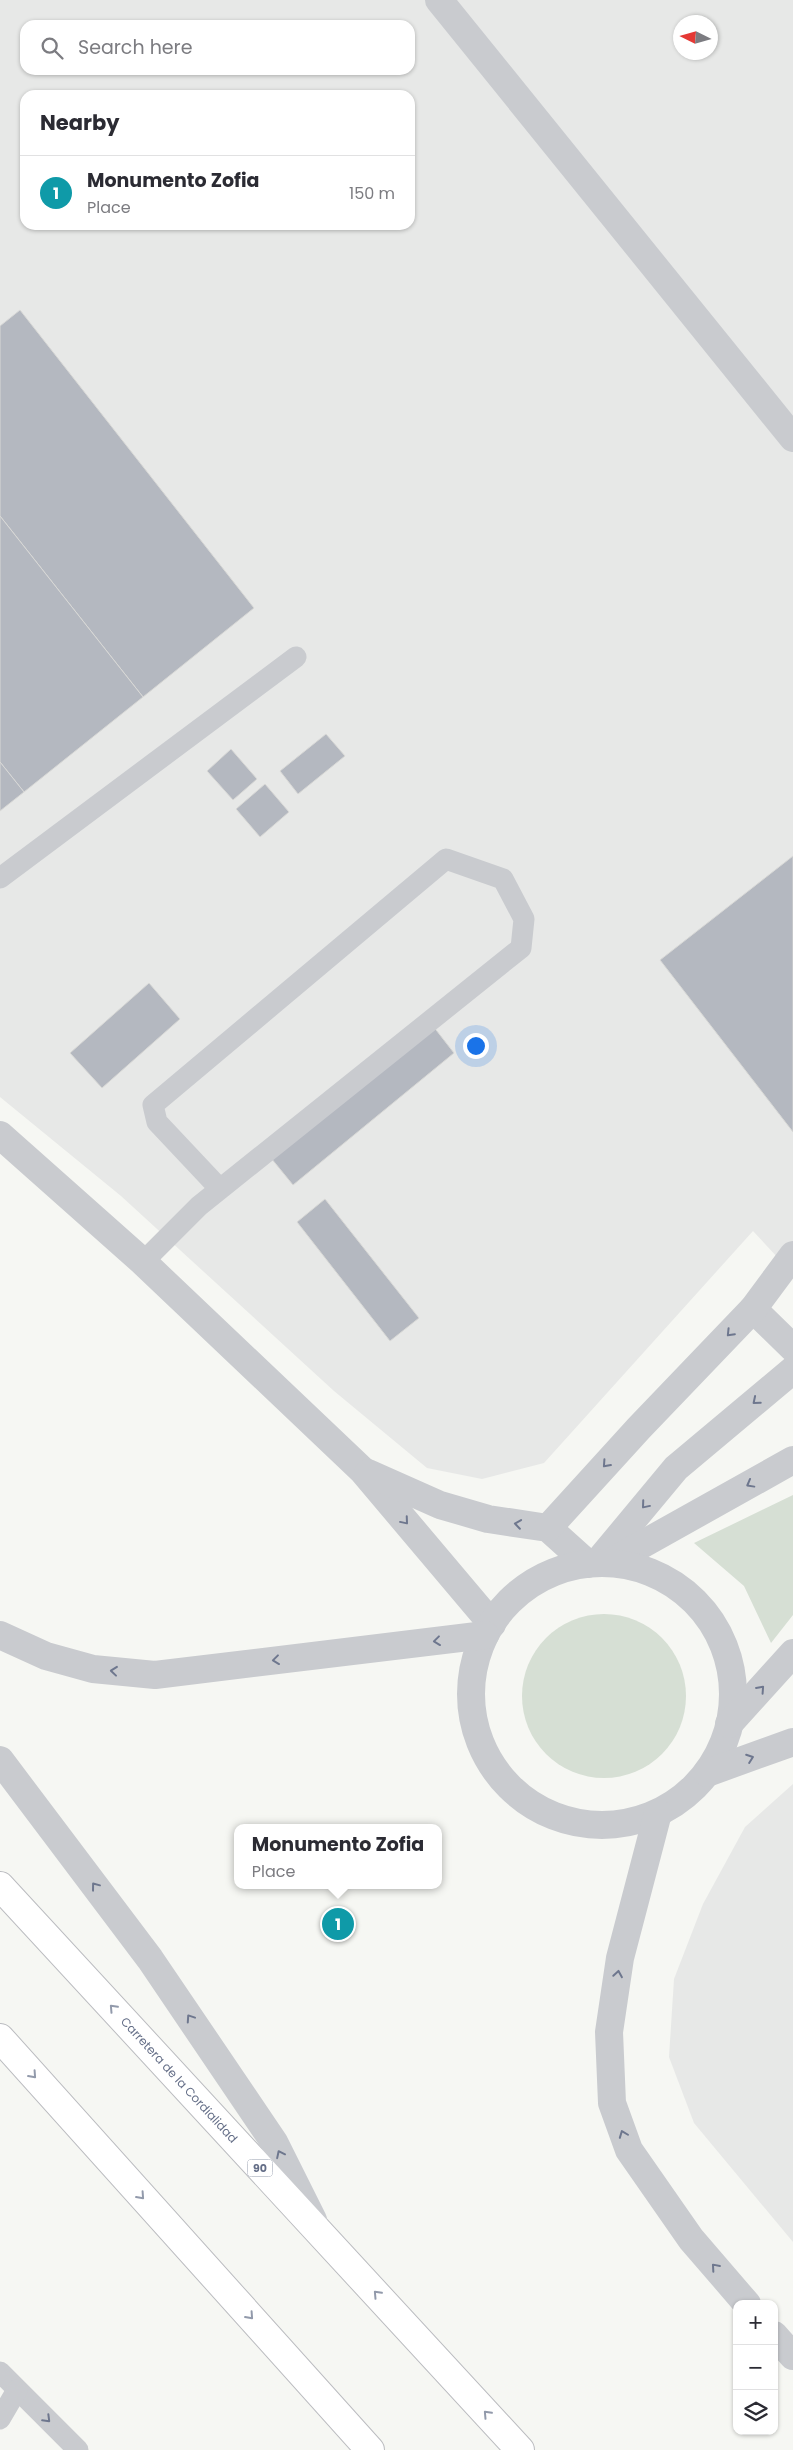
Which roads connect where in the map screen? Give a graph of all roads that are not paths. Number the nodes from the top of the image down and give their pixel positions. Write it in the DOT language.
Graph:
graph roads {
  1 [pos="439,0"];
  2 [pos="793,438"];
  3 [pos="296,657"];
  4 [pos="0,878"];
  5 [pos="0,1135"];
  6 [pos="220,1190"];
  7 [pos="793,1255"];
  8 [pos="143,1262"];
  9 [pos="753,1309"];
  10 [pos="792,1352"];
  11 [pos="793,1460"];
  12 [pos="362,1470"];
  13 [pos="548,1528"];
  14 [pos="598,1563"];
  15 [pos="488,1630"];
  16 [pos="0,1635"];
  17 [pos="793,1653"];
  18 [pos="729,1724"];
  19 [pos="793,1742"];
  20 [pos="0,1760"];
  21 [pos="707,1773"];
  22 [pos="658,1813"];
  23 [pos="0,1886"];
  24 [pos="0,2038"];
  25 [pos="317,2229"];
  26 [pos="744,2300"];
  27 [pos="778,2339"];
  28 [pos="793,2356"];
  29 [pos="0,2372"];
  30 [pos="18,2390"];
  31 [pos="0,2419"];
  32 [pos="78,2450"];
  33 [pos="370,2450"];
  34 [pos="520,2450"];
  1 -- 2 [label="street"];
  3 -- 4 [label="lane"];
  5 -- 8 [label="street"];
  6 -- 6 [label="lane"];
  6 -- 8 [label="lane"];
  7 -- 9 [label="street"];
  8 -- 12 [label="street"];
  9 -- 10 [label="street"];
  9 -- 13 [label="street, one-way"];
  10 -- 14 [label="street, one-way"];
  11 -- 14 [label="street, one-way"];
  13 -- 12 [label="street, one-way"];
  12 -- 15 [label="street, one-way"];
  13 -- 14 [label="street"];
  14 -- 15 [label="street"];
  14 -- 18 [label="street"];
  15 -- 16 [label="street, one-way"];
  15 -- 22 [label="street"];
  18 -- 17 [label="street, one-way"];
  18 -- 21 [label="street"];
  21 -- 19 [label="street, one-way"];
  25 -- 20 [label="street, one-way"];
  21 -- 22 [label="street"];
  26 -- 22 [label="street, one-way"];
  25 -- 23 [label="highway, Carretera de la Cordialidad / 90, one-way"];
  24 -- 33 [label="highway, one-way"];
  34 -- 25 [label="highway, Carretera de la Cordialidad / 90, one-way"];
  27 -- 28 [label="street"];
  29 -- 30 [label="lane"];
  30 -- 31 [label="lane"];
  30 -- 32 [label="lane, one-way"];
}
